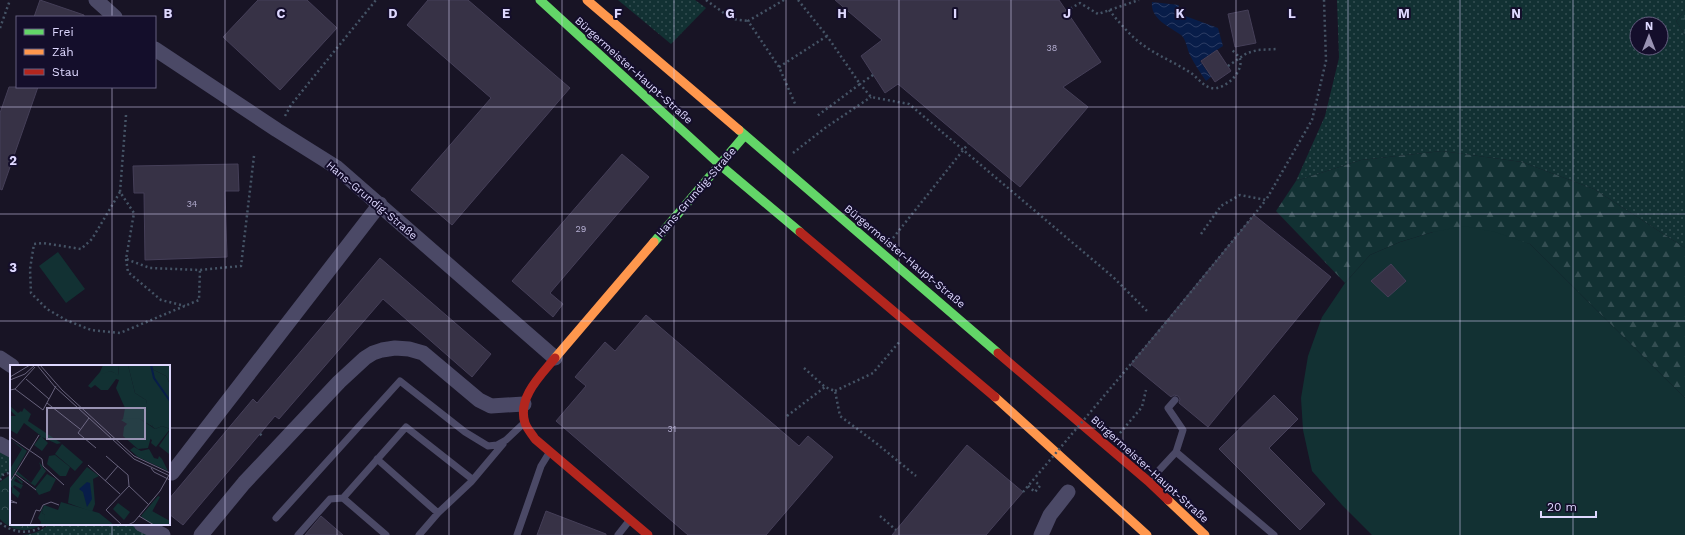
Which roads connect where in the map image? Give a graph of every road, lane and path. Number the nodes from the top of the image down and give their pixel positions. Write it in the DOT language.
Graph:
graph roads {
  1 [pos="10,0"];
  2 [pos="96,0"];
  3 [pos="376,0"];
  4 [pos="540,0"];
  5 [pos="587,0"];
  6 [pos="706,0"];
  7 [pos="784,0"];
  8 [pos="798,0"];
  9 [pos="1139,0"];
  10 [pos="1324,0"];
  11 [pos="1109,10"];
  12 [pos="1066,11"];
  13 [pos="114,16"];
  14 [pos="748,21"];
  15 [pos="0,28"];
  16 [pos="827,36"];
  17 [pos="1277,48"];
  18 [pos="156,50"];
  19 [pos="1232,50"];
  20 [pos="1240,58"];
  21 [pos="1228,66"];
  22 [pos="779,67"];
  23 [pos="873,75"];
  24 [pos="860,84"];
  25 [pos="871,97"];
  26 [pos="796,106"];
  27 [pos="126,115"];
  28 [pos="817,116"];
  29 [pos="277,130"];
  30 [pos="745,135"];
  31 [pos="968,144"];
  32 [pos="963,150"];
  33 [pos="254,156"];
  34 [pos="719,164"];
  35 [pos="780,165"];
  36 [pos="120,192"];
  37 [pos="1266,200"];
  38 [pos="380,204"];
  39 [pos="1201,234"];
  40 [pos="882,253"];
  41 [pos="126,259"];
  42 [pos="200,270"];
  43 [pos="185,306"];
  44 [pos="1148,312"];
  45 [pos="913,327"];
  46 [pos="0,358"];
  47 [pos="555,358"];
  48 [pos="10,365"];
  49 [pos="804,368"];
  50 [pos="825,387"];
  51 [pos="836,391"];
  52 [pos="1175,400"];
  53 [pos="524,404"];
  54 [pos="787,416"];
  55 [pos="525,423"];
  56 [pos="506,440"];
  57 [pos="0,444"];
  58 [pos="10,449"];
  59 [pos="550,452"];
  60 [pos="1176,452"];
  61 [pos="377,459"];
  62 [pos="10,472"];
  63 [pos="170,472"];
  64 [pos="916,476"];
  65 [pos="0,480"];
  66 [pos="472,480"];
  67 [pos="1035,481"];
  68 [pos="1148,481"];
  69 [pos="1028,486"];
  70 [pos="1023,492"];
  71 [pos="1068,492"];
  72 [pos="343,498"];
  73 [pos="438,513"];
  74 [pos="880,516"];
  75 [pos="276,518"];
  76 [pos="630,520"];
  77 [pos="0,523"];
  78 [pos="44,525"];
  79 [pos="143,525"];
  80 [pos="896,530"];
  81 [pos="19,534"];
  82 [pos="163,535"];
  83 [pos="201,535"];
  84 [pos="298,535"];
  85 [pos="386,535"];
  86 [pos="418,535"];
  87 [pos="517,535"];
  88 [pos="618,535"];
  89 [pos="648,535"];
  90 [pos="1040,535"];
  91 [pos="1147,535"];
  92 [pos="1205,535"];
  93 [pos="1274,535"];
  1 -- 15 [label="path"];
  2 -- 13 [label="street"];
  3 -- 29 [label="path"];
  4 -- 34 [label="street, Bürgermeister-Haupt-Straße"];
  5 -- 30 [label="street, Bürgermeister-Haupt-Straße"];
  6 -- 14 [label="path"];
  7 -- 14 [label="path"];
  8 -- 16 [label="path"];
  9 -- 11 [label="path"];
  10 -- 37 [label="path"];
  11 -- 12 [label="path"];
  11 -- 20 [label="path"];
  14 -- 22 [label="path"];
  16 -- 22 [label="path"];
  16 -- 24 [label="path"];
  17 -- 20 [label="path"];
  18 -- 29 [label="street, Hans-Grundig-Straße"];
  19 -- 20 [label="path"];
  20 -- 21 [label="path"];
  22 -- 26 [label="path"];
  23 -- 24 [label="path"];
  24 -- 25 [label="path"];
  24 -- 28 [label="path"];
  25 -- 32 [label="path"];
  25 -- 35 [label="path"];
  27 -- 36 [label="path"];
  29 -- 38 [label="street, Hans-Grundig-Straße"];
  30 -- 34 [label="street, Hans-Grundig-Straße"];
  30 -- 35 [label="street, Bürgermeister-Haupt-Straße"];
  31 -- 32 [label="path"];
  32 -- 40 [label="path"];
  32 -- 44 [label="path"];
  33 -- 42 [label="path"];
  34 -- 45 [label="street, Bürgermeister-Haupt-Straße"];
  34 -- 47 [label="street, Hans-Grundig-Straße"];
  35 -- 40 [label="street, Bürgermeister-Haupt-Straße"];
  36 -- 41 [label="path"];
  36 -- 43 [label="path"];
  37 -- 39 [label="path"];
  37 -- 69 [label="path, bridge"];
  38 -- 47 [label="street, Hans-Grundig-Straße"];
  38 -- 63 [label="street"];
  40 -- 68 [label="street, Bürgermeister-Haupt-Straße"];
  41 -- 42 [label="path"];
  41 -- 43 [label="path"];
  42 -- 43 [label="path"];
  45 -- 51 [label="path"];
  45 -- 91 [label="street, Bürgermeister-Haupt-Straße"];
  46 -- 48 [label="street"];
  47 -- 53 [label="street, Hans-Grundig-Straße"];
  49 -- 50 [label="path"];
  50 -- 51 [label="path"];
  50 -- 54 [label="path"];
  51 -- 64 [label="path"];
  52 -- 60 [label="lane"];
  53 -- 55 [label="street, Hans-Grundig-Straße"];
  53 -- 83 [label="street"];
  55 -- 56 [label="lane"];
  55 -- 59 [label="street, Hans-Grundig-Straße"];
  56 -- 66 [label="lane"];
  56 -- 75 [label="lane"];
  57 -- 58 [label="street"];
  59 -- 76 [label="street, Hans-Grundig-Straße"];
  59 -- 87 [label="lane"];
  60 -- 68 [label="lane"];
  60 -- 93 [label="lane"];
  61 -- 66 [label="lane"];
  61 -- 72 [label="lane"];
  61 -- 73 [label="lane"];
  62 -- 65 [label="path"];
  66 -- 73 [label="lane"];
  67 -- 69 [label="path"];
  68 -- 92 [label="street, Bürgermeister-Haupt-Straße"];
  69 -- 70 [label="path, bridge"];
  71 -- 90 [label="street"];
  72 -- 84 [label="lane"];
  72 -- 85 [label="lane"];
  73 -- 86 [label="lane"];
  74 -- 80 [label="path"];
  76 -- 88 [label="lane"];
  76 -- 89 [label="street, Hans-Grundig-Straße"];
  77 -- 81 [label="path"];
  78 -- 81 [label="path"];
  79 -- 82 [label="street"];
}
